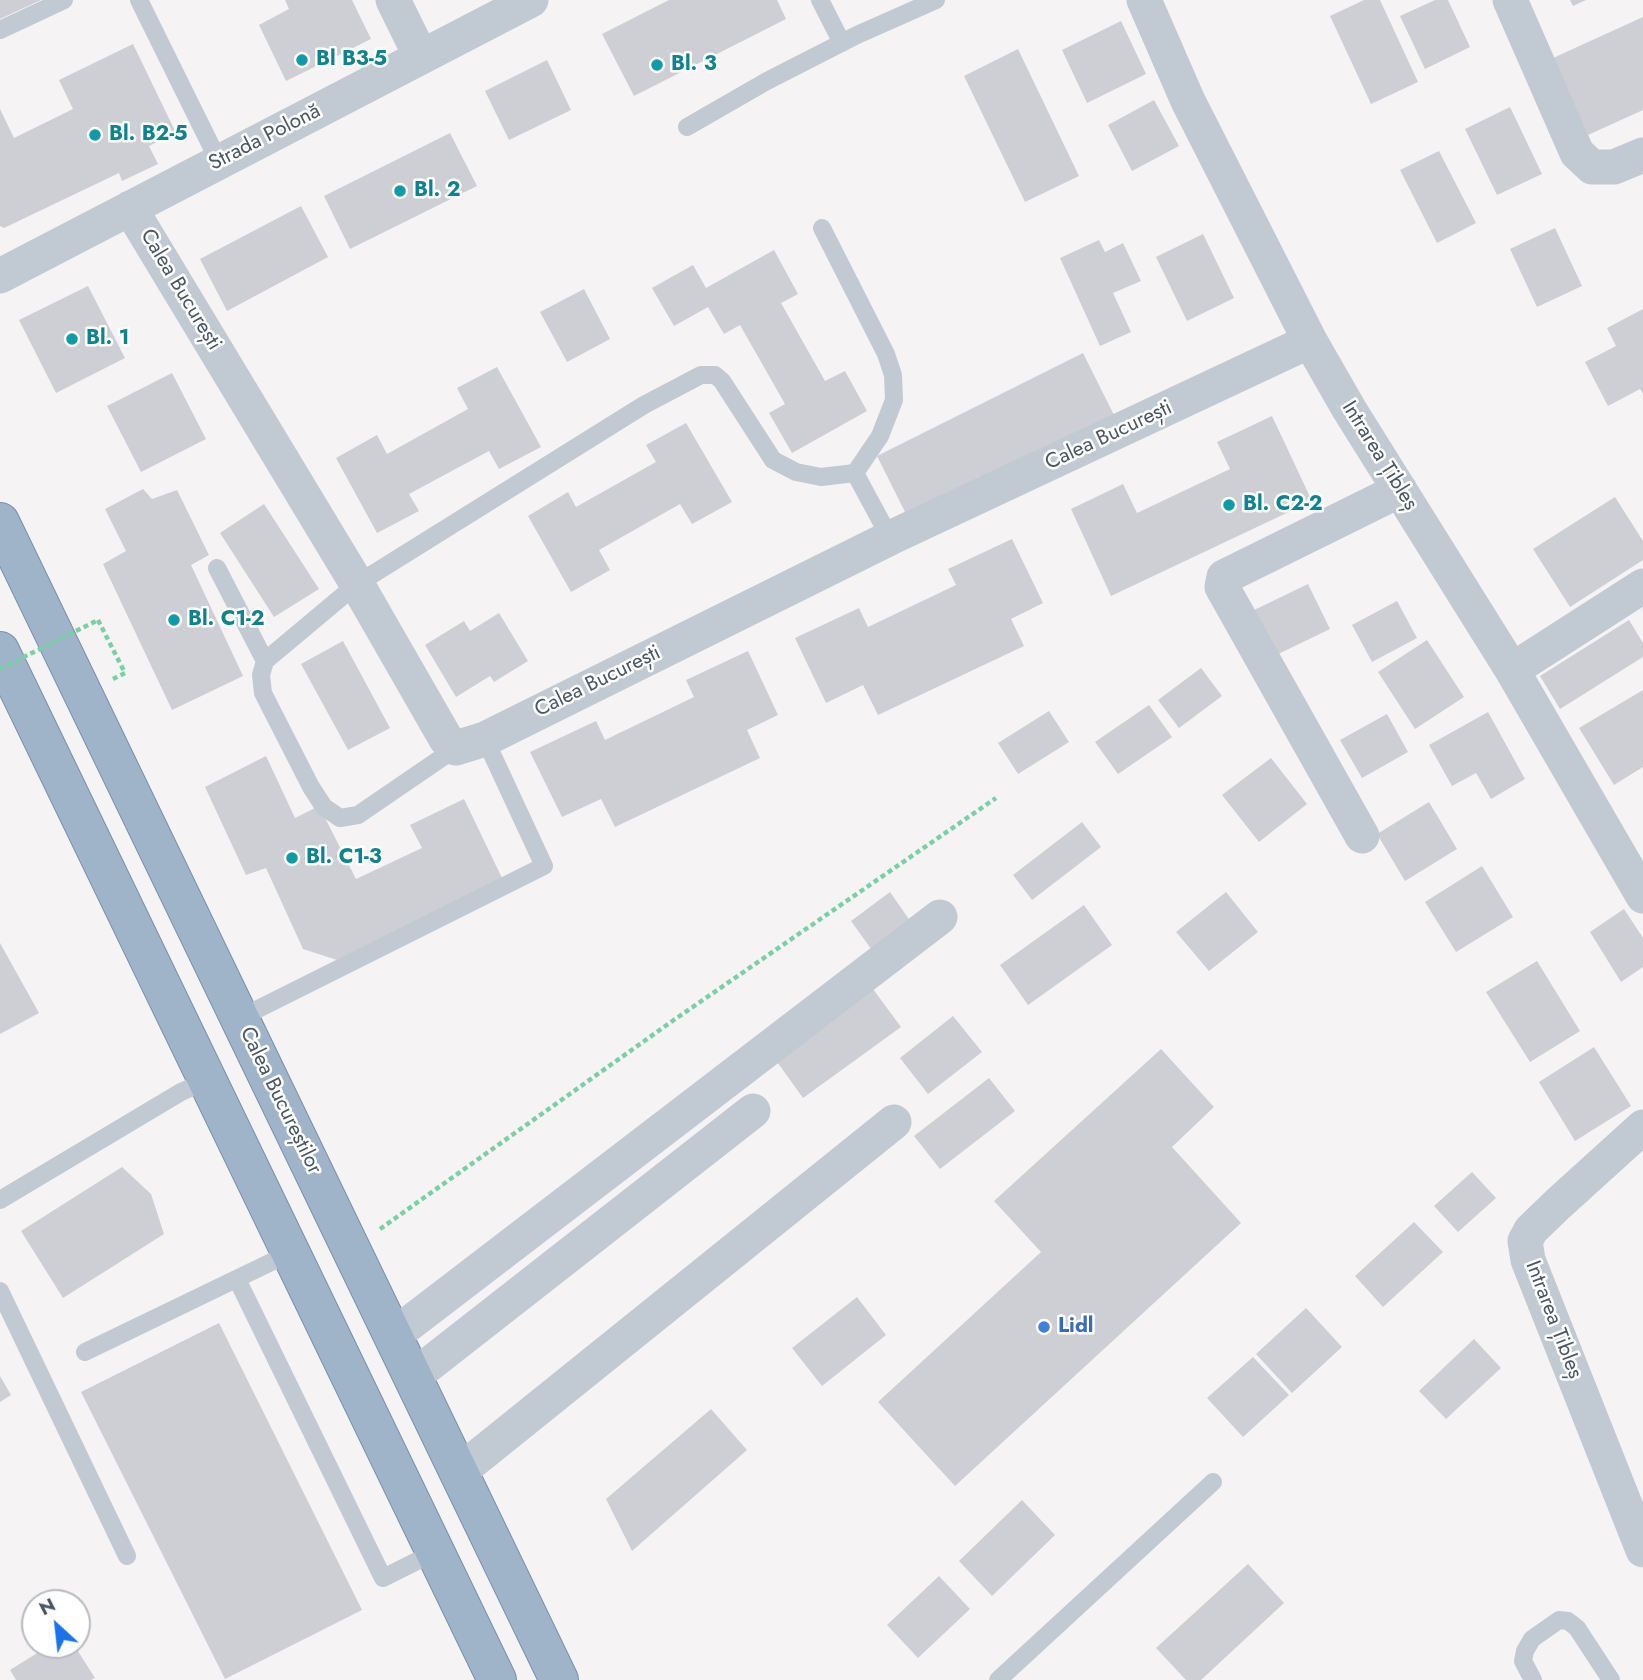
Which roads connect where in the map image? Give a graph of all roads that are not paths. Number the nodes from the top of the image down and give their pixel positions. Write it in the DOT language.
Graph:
graph roads {
  1 [pos="64,0"];
  2 [pos="139,0"];
  3 [pos="393,0"];
  4 [pos="531,0"];
  5 [pos="820,0"];
  6 [pos="936,0"];
  7 [pos="1144,0"];
  8 [pos="1510,0"];
  9 [pos="0,30"];
  10 [pos="842,43"];
  11 [pos="421,57"];
  12 [pos="687,127"];
  13 [pos="1643,155"];
  14 [pos="219,162"];
  15 [pos="130,208"];
  16 [pos="822,228"];
  17 [pos="0,276"];
  18 [pos="1310,341"];
  19 [pos="855,473"];
  20 [pos="1400,490"];
  21 [pos="0,522"];
  22 [pos="890,538"];
  23 [pos="218,568"];
  24 [pos="357,584"];
  25 [pos="1643,586"];
  26 [pos="0,651"];
  27 [pos="265,661"];
  28 [pos="1512,670"];
  29 [pos="471,744"];
  30 [pos="1362,836"];
  31 [pos="1643,896"];
  32 [pos="940,917"];
  33 [pos="240,1018"];
  34 [pos="208,1080"];
  35 [pos="753,1111"];
  36 [pos="894,1122"];
  37 [pos="1643,1127"];
  38 [pos="0,1200"];
  39 [pos="290,1253"];
  40 [pos="237,1279"];
  41 [pos="0,1291"];
  42 [pos="393,1336"];
  43 [pos="85,1352"];
  44 [pos="413,1377"];
  45 [pos="458,1472"];
  46 [pos="1213,1482"];
  47 [pos="1643,1550"];
  48 [pos="435,1552"];
  49 [pos="127,1556"];
  50 [pos="497,1680"];
  51 [pos="559,1680"];
  52 [pos="998,1680"];
  53 [pos="1533,1680"];
  54 [pos="1611,1680"];
  1 -- 9 [label="lane"];
  2 -- 14 [label="lane"];
  3 -- 11 [label="street"];
  4 -- 11 [label="street, Strada Polonă"];
  5 -- 10 [label="lane"];
  6 -- 10 [label="lane"];
  7 -- 18 [label="street, Intrarea Țibleș"];
  8 -- 13 [label="street"];
  10 -- 12 [label="lane"];
  11 -- 14 [label="street, Strada Polonă"];
  14 -- 15 [label="street, Strada Polonă"];
  15 -- 17 [label="street, Strada Polonă"];
  15 -- 24 [label="street, Calea București"];
  16 -- 19 [label="lane"];
  18 -- 20 [label="street, Intrarea Țibleș"];
  18 -- 22 [label="street, Calea București"];
  19 -- 22 [label="lane"];
  19 -- 24 [label="lane"];
  20 -- 28 [label="street, Intrarea Țibleș"];
  20 -- 30 [label="street"];
  21 -- 33 [label="highway, Calea Bucureștilor"];
  22 -- 29 [label="street, Calea București"];
  23 -- 27 [label="lane"];
  24 -- 27 [label="lane"];
  24 -- 29 [label="street, Calea București"];
  25 -- 28 [label="street"];
  26 -- 34 [label="highway"];
  27 -- 29 [label="lane"];
  28 -- 31 [label="street, Intrarea Țibleș"];
  29 -- 33 [label="lane"];
  32 -- 42 [label="street"];
  33 -- 42 [label="highway, Calea Bucureștilor"];
  34 -- 38 [label="lane"];
  34 -- 39 [label="highway"];
  35 -- 44 [label="street"];
  36 -- 45 [label="street"];
  37 -- 47 [label="street, Intrarea Țibleș"];
  39 -- 40 [label="lane"];
  39 -- 48 [label="highway"];
  40 -- 43 [label="lane"];
  40 -- 48 [label="lane"];
  41 -- 49 [label="lane"];
  42 -- 44 [label="highway, Calea Bucureștilor"];
  44 -- 45 [label="highway, Calea Bucureștilor"];
  45 -- 51 [label="highway, Calea Bucureștilor"];
  46 -- 52 [label="lane"];
  48 -- 50 [label="highway"];
  53 -- 54 [label="lane"];
}
